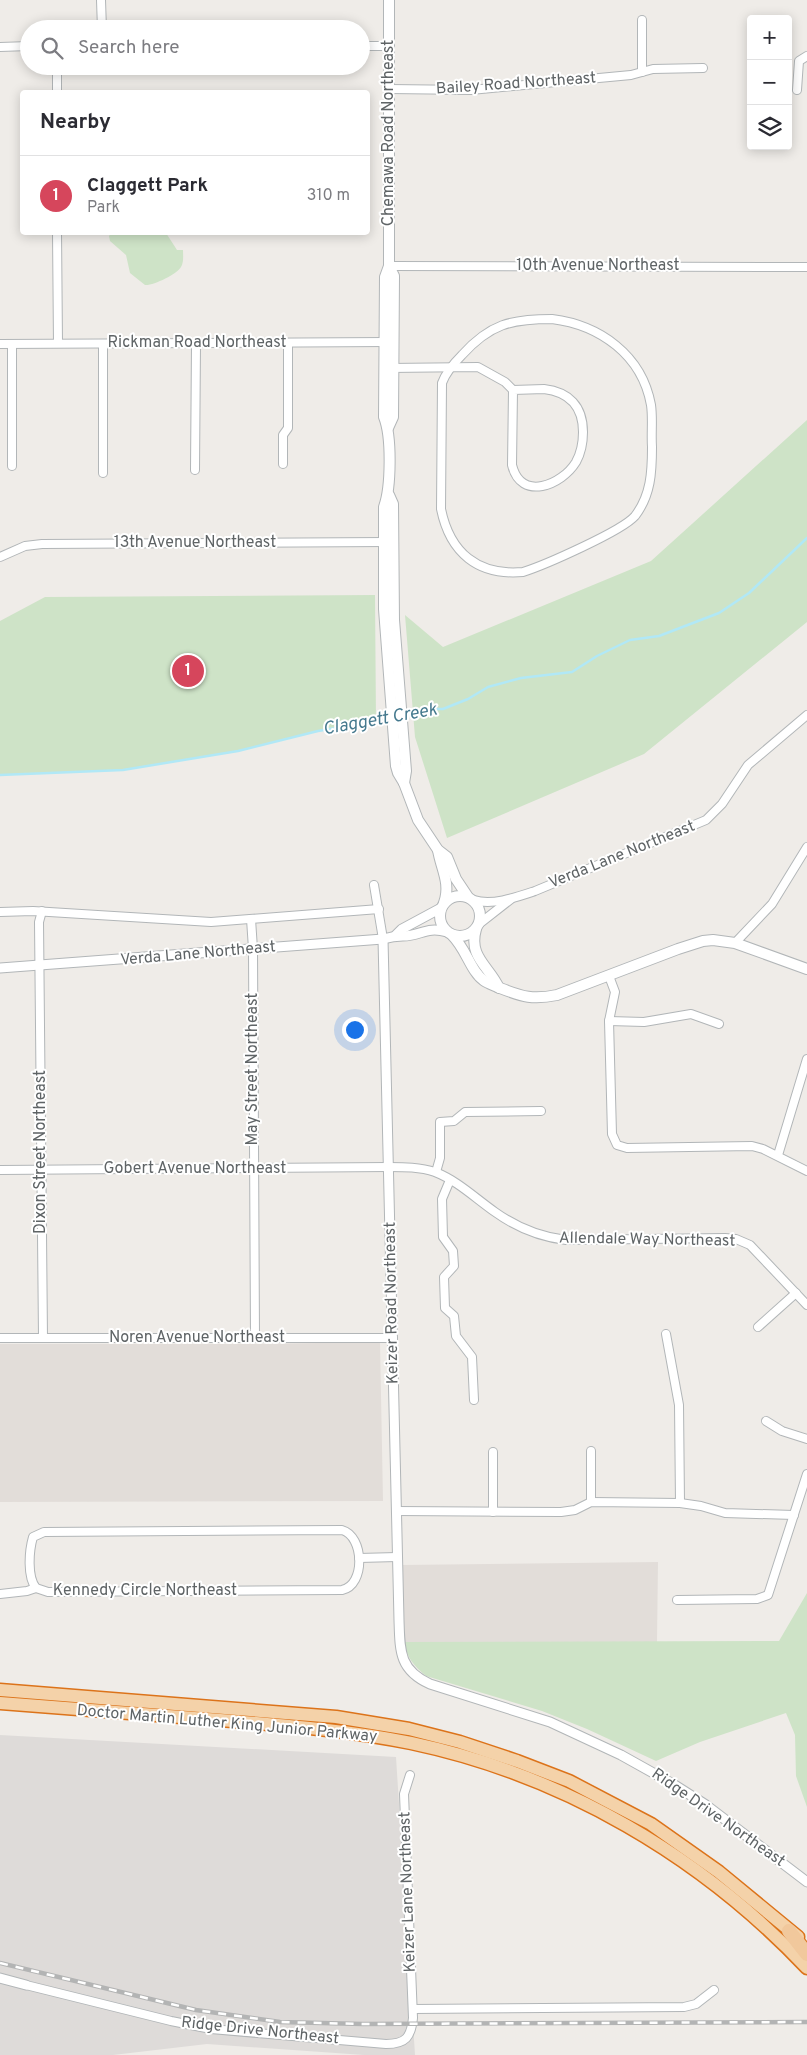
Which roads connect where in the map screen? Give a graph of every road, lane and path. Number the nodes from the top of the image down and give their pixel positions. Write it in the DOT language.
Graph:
graph roads {
  1 [pos="101,0"];
  2 [pos="389,0"];
  3 [pos="102,20"];
  4 [pos="642,20"];
  5 [pos="0,46"];
  6 [pos="20,46"];
  7 [pos="370,46"];
  8 [pos="389,46"];
  9 [pos="806,56"];
  10 [pos="703,68"];
  11 [pos="642,72"];
  12 [pos="57,75"];
  13 [pos="57,90"];
  14 [pos="389,90"];
  15 [pos="797,90"];
  16 [pos="57,235"];
  17 [pos="389,266"];
  18 [pos="807,267"];
  19 [pos="389,342"];
  20 [pos="58,343"];
  21 [pos="288,343"];
  22 [pos="0,344"];
  23 [pos="12,344"];
  24 [pos="103,344"];
  25 [pos="196,344"];
  26 [pos="451,367"];
  27 [pos="389,368"];
  28 [pos="513,390"];
  29 [pos="283,464"];
  30 [pos="12,466"];
  31 [pos="195,470"];
  32 [pos="103,473"];
  33 [pos="388,542"];
  34 [pos="0,557"];
  35 [pos="807,715"];
  36 [pos="807,847"];
  37 [pos="438,850"];
  38 [pos="374,885"];
  39 [pos="471,899"];
  40 [pos="511,899"];
  41 [pos="443,905"];
  42 [pos="379,909"];
  43 [pos="42,911"];
  44 [pos="0,912"];
  45 [pos="251,919"];
  46 [pos="477,926"];
  47 [pos="450,933"];
  48 [pos="396,935"];
  49 [pos="383,939"];
  50 [pos="735,943"];
  51 [pos="253,950"];
  52 [pos="40,966"];
  53 [pos="0,968"];
  54 [pos="807,969"];
  55 [pos="609,976"];
  56 [pos="500,988"];
  57 [pos="609,1021"];
  58 [pos="719,1024"];
  59 [pos="807,1059"];
  60 [pos="541,1111"];
  61 [pos="778,1156"];
  62 [pos="389,1167"];
  63 [pos="254,1169"];
  64 [pos="0,1170"];
  65 [pos="41,1170"];
  66 [pos="807,1171"];
  67 [pos="436,1172"];
  68 [pos="450,1180"];
  69 [pos="796,1293"];
  70 [pos="807,1305"];
  71 [pos="758,1328"];
  72 [pos="666,1334"];
  73 [pos="0,1338"];
  74 [pos="43,1338"];
  75 [pos="254,1338"];
  76 [pos="393,1338"];
  77 [pos="474,1400"];
  78 [pos="766,1422"];
  79 [pos="807,1439"];
  80 [pos="591,1450"];
  81 [pos="493,1452"];
  82 [pos="807,1474"];
  83 [pos="591,1502"];
  84 [pos="680,1503"];
  85 [pos="396,1511"];
  86 [pos="493,1512"];
  87 [pos="794,1515"];
  88 [pos="397,1557"];
  89 [pos="359,1558"];
  90 [pos="36,1588"];
  91 [pos="0,1594"];
  92 [pos="678,1600"];
  93 [pos="406,1666"];
  94 [pos="0,1690"];
  95 [pos="0,1703"];
  96 [pos="410,1775"];
  97 [pos="807,1882"];
  98 [pos="789,1931"];
  99 [pos="807,1944"];
  100 [pos="807,1954"];
  101 [pos="807,1968"];
  102 [pos="0,1978"];
  103 [pos="26,1984"];
  104 [pos="714,1990"];
  105 [pos="413,2009"];
  1 -- 3 [label="street"];
  2 -- 8 [label="main road, Chemawa Road Northeast"];
  4 -- 11 [label="street"];
  5 -- 6 [label="street"];
  7 -- 8 [label="street"];
  8 -- 14 [label="main road, Chemawa Road Northeast"];
  9 -- 15 [label="street"];
  10 -- 11 [label="street, Bailey Road Northeast"];
  11 -- 14 [label="street, Bailey Road Northeast"];
  12 -- 13 [label="street"];
  14 -- 17 [label="main road, Chemawa Road Northeast"];
  16 -- 20 [label="street"];
  17 -- 18 [label="street, 10th Avenue Northeast"];
  17 -- 19 [label="main road, Chemawa Road Northeast"];
  19 -- 21 [label="street, Rickman Road Northeast"];
  19 -- 27 [label="main road, Chemawa Road Northeast"];
  20 -- 23 [label="street, Rickman Road Northeast"];
  20 -- 24 [label="street, Rickman Road Northeast"];
  21 -- 25 [label="street, Rickman Road Northeast"];
  21 -- 29 [label="street"];
  22 -- 23 [label="street, Rickman Road Northeast"];
  23 -- 30 [label="street"];
  24 -- 25 [label="street, Rickman Road Northeast"];
  24 -- 32 [label="street"];
  25 -- 31 [label="street"];
  26 -- 26 [label="street"];
  26 -- 27 [label="street"];
  26 -- 28 [label="street"];
  27 -- 33 [label="main road, Chemawa Road Northeast"];
  28 -- 28 [label="street"];
  33 -- 34 [label="street, 13th Avenue Northeast"];
  33 -- 37 [label="main road, Chemawa Road Northeast"];
  35 -- 40 [label="street, Verda Lane Northeast"];
  36 -- 50 [label="street"];
  37 -- 39 [label="main road, Chemawa Road Northeast"];
  37 -- 41 [label="main road, Chemawa Road Northeast"];
  38 -- 42 [label="street"];
  39 -- 40 [label="street, Verda Lane Northeast"];
  39 -- 41 [label="main road"];
  39 -- 46 [label="main road"];
  40 -- 46 [label="street, Verda Lane Northeast"];
  41 -- 47 [label="main road"];
  41 -- 48 [label="street, Verda Lane Northeast"];
  42 -- 45 [label="street"];
  42 -- 49 [label="street"];
  43 -- 44 [label="street"];
  43 -- 45 [label="street"];
  43 -- 52 [label="street, Dixon Street Northeast"];
  45 -- 51 [label="street, May Street Northeast"];
  46 -- 47 [label="main road"];
  46 -- 56 [label="main road"];
  47 -- 48 [label="street, Verda Lane Northeast"];
  47 -- 56 [label="main road"];
  48 -- 49 [label="street, Verda Lane Northeast"];
  49 -- 51 [label="street, Verda Lane Northeast"];
  49 -- 62 [label="street, Keizer Road Northeast"];
  50 -- 54 [label="main road"];
  50 -- 55 [label="main road"];
  51 -- 52 [label="street, Verda Lane Northeast"];
  51 -- 63 [label="street, May Street Northeast"];
  52 -- 53 [label="street, Verda Lane Northeast"];
  52 -- 65 [label="street, Dixon Street Northeast"];
  55 -- 56 [label="main road"];
  55 -- 57 [label="street"];
  57 -- 58 [label="street"];
  57 -- 61 [label="street"];
  59 -- 61 [label="street"];
  60 -- 67 [label="street"];
  61 -- 66 [label="street"];
  62 -- 63 [label="street, Gobert Avenue Northeast"];
  62 -- 67 [label="street, Allendale Way Northeast"];
  62 -- 76 [label="street, Keizer Road Northeast"];
  63 -- 65 [label="street, Gobert Avenue Northeast"];
  63 -- 75 [label="street, May Street Northeast"];
  64 -- 65 [label="street, Gobert Avenue Northeast"];
  65 -- 74 [label="street, Dixon Street Northeast"];
  67 -- 68 [label="street, Allendale Way Northeast"];
  68 -- 69 [label="street, Allendale Way Northeast"];
  68 -- 77 [label="street"];
  69 -- 70 [label="street, Allendale Way Northeast"];
  69 -- 71 [label="street"];
  72 -- 84 [label="street"];
  73 -- 74 [label="street, Noren Avenue Northeast"];
  74 -- 75 [label="street, Noren Avenue Northeast"];
  75 -- 76 [label="street, Noren Avenue Northeast"];
  76 -- 85 [label="street, Keizer Road Northeast"];
  78 -- 79 [label="street"];
  80 -- 83 [label="street"];
  81 -- 86 [label="street"];
  82 -- 87 [label="street"];
  83 -- 84 [label="street"];
  83 -- 86 [label="street"];
  84 -- 87 [label="street"];
  85 -- 86 [label="street"];
  85 -- 88 [label="street, Keizer Road Northeast"];
  87 -- 92 [label="street"];
  88 -- 89 [label="street"];
  88 -- 93 [label="street, Keizer Road Northeast"];
  89 -- 90 [label="street, Kennedy Circle Northeast"];
  89 -- 90 [label="street, Kennedy Circle Northeast"];
  90 -- 91 [label="street"];
  93 -- 97 [label="street, Ridge Drive Northeast"];
  94 -- 98 [label="highway, Doctor Martin Luther King Junior Parkway"];
  95 -- 101 [label="highway, Doctor Martin Luther King Junior Parkway"];
  96 -- 105 [label="street, Keizer Lane Northeast"];
  98 -- 99 [label="highway, Doctor Martin Luther King Junior Parkway"];
  98 -- 100 [label="highway"];
  102 -- 103 [label="street, Ridge Drive Northeast"];
  103 -- 105 [label="street, Ridge Drive Northeast"];
  104 -- 105 [label="street"];
}
